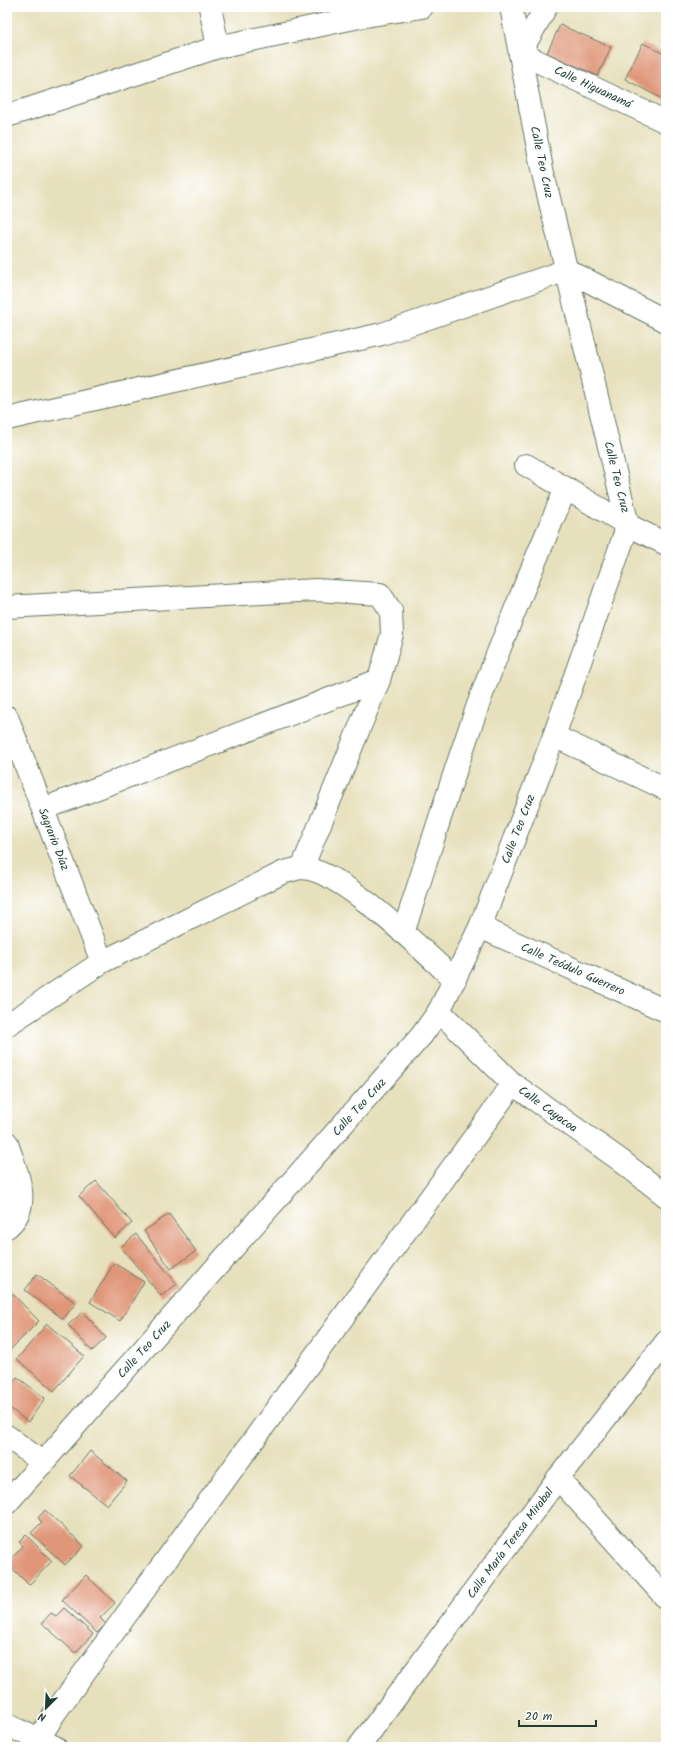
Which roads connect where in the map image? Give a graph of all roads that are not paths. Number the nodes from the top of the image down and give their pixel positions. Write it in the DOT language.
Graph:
graph roads {
  1 [pos="210,7"];
  2 [pos="422,7"];
  3 [pos="511,7"];
  4 [pos="546,7"];
  5 [pos="358,12"];
  6 [pos="218,47"];
  7 [pos="520,53"];
  8 [pos="7,116"];
  9 [pos="666,122"];
  10 [pos="567,270"];
  11 [pos="666,321"];
  12 [pos="7,419"];
  13 [pos="526,465"];
  14 [pos="566,488"];
  15 [pos="628,525"];
  16 [pos="666,544"];
  17 [pos="7,607"];
  18 [pos="378,680"];
  19 [pos="7,716"];
  20 [pos="554,736"];
  21 [pos="666,788"];
  22 [pos="43,809"];
  23 [pos="302,868"];
  24 [pos="480,927"];
  25 [pos="403,933"];
  26 [pos="102,962"];
  27 [pos="455,980"];
  28 [pos="439,1011"];
  29 [pos="666,1012"];
  30 [pos="7,1025"];
  31 [pos="513,1084"];
  32 [pos="7,1143"];
  33 [pos="666,1196"];
  34 [pos="7,1227"];
  35 [pos="662,1354"];
  36 [pos="7,1436"];
  37 [pos="43,1463"];
  38 [pos="558,1478"];
  39 [pos="7,1503"];
  40 [pos="666,1598"];
  41 [pos="7,1725"];
  42 [pos="42,1745"];
  43 [pos="359,1747"];
  1 -- 6 [label="street"];
  2 -- 5 [label="street"];
  3 -- 7 [label="street, Calle Teo Cruz"];
  4 -- 7 [label="street"];
  5 -- 6 [label="street"];
  6 -- 8 [label="street"];
  7 -- 9 [label="street, Calle Higuanamá"];
  7 -- 10 [label="street, Calle Teo Cruz"];
  10 -- 11 [label="street"];
  10 -- 12 [label="street"];
  10 -- 15 [label="street, Calle Teo Cruz"];
  13 -- 14 [label="street"];
  14 -- 15 [label="street"];
  14 -- 25 [label="street"];
  15 -- 16 [label="street"];
  15 -- 20 [label="street, Calle Teo Cruz"];
  17 -- 18 [label="street"];
  18 -- 22 [label="street"];
  18 -- 23 [label="street"];
  19 -- 22 [label="street, Sagrario Díaz"];
  20 -- 21 [label="street"];
  20 -- 24 [label="street, Calle Teo Cruz"];
  22 -- 26 [label="street, Sagrario Díaz"];
  23 -- 25 [label="street"];
  23 -- 26 [label="street"];
  24 -- 27 [label="street, Calle Teo Cruz"];
  24 -- 29 [label="street, Calle Teódulo Guerrero"];
  25 -- 27 [label="street"];
  26 -- 30 [label="street"];
  27 -- 28 [label="street, Calle Teo Cruz"];
  28 -- 31 [label="street, Calle Cayacoa"];
  28 -- 37 [label="street, Calle Teo Cruz"];
  31 -- 33 [label="street, Calle Cayacoa"];
  31 -- 42 [label="street"];
  32 -- 34 [label="street"];
  35 -- 38 [label="street, Calle María Teresa Mirabal"];
  36 -- 37 [label="street"];
  37 -- 39 [label="street, Calle Teo Cruz"];
  38 -- 40 [label="street"];
  38 -- 43 [label="street, Calle María Teresa Mirabal"];
  41 -- 42 [label="street"];
}
